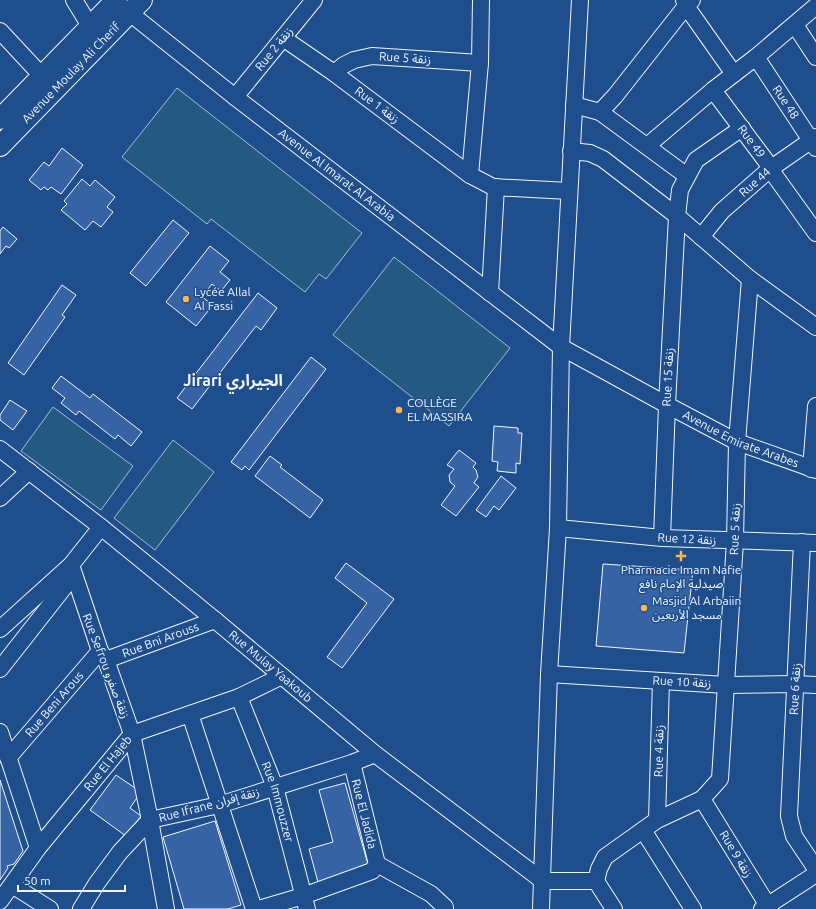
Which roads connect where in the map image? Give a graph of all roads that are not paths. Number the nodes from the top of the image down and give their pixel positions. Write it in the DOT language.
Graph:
graph roads {
  1 [pos="74,0"];
  2 [pos="314,0"];
  3 [pos="481,0"];
  4 [pos="580,0"];
  5 [pos="670,0"];
  6 [pos="687,2"];
  7 [pos="126,3"];
  8 [pos="816,6"];
  9 [pos="795,25"];
  10 [pos="90,26"];
  11 [pos="0,31"];
  12 [pos="283,38"];
  13 [pos="756,57"];
  14 [pos="816,57"];
  15 [pos="480,63"];
  16 [pos="334,73"];
  17 [pos="734,74"];
  18 [pos="42,76"];
  19 [pos="713,90"];
  20 [pos="235,97"];
  21 [pos="574,105"];
  22 [pos="600,112"];
  23 [pos="2,114"];
  24 [pos="742,128"];
  25 [pos="814,142"];
  26 [pos="0,146"];
  27 [pos="647,146"];
  28 [pos="571,151"];
  29 [pos="770,169"];
  30 [pos="470,175"];
  31 [pos="687,176"];
  32 [pos="496,187"];
  33 [pos="570,191"];
  34 [pos="677,216"];
  35 [pos="816,233"];
  36 [pos="701,237"];
  37 [pos="750,279"];
  38 [pos="490,293"];
  39 [pos="812,318"];
  40 [pos="561,347"];
  41 [pos="667,405"];
  42 [pos="816,406"];
  43 [pos="816,410"];
  44 [pos="737,442"];
  45 [pos="0,449"];
  46 [pos="814,470"];
  47 [pos="29,471"];
  48 [pos="0,498"];
  49 [pos="101,527"];
  50 [pos="558,528"];
  51 [pos="662,538"];
  52 [pos="735,542"];
  53 [pos="809,543"];
  54 [pos="72,570"];
  55 [pos="215,620"];
  56 [pos="0,629"];
  57 [pos="103,655"];
  58 [pos="0,669"];
  59 [pos="548,674"];
  60 [pos="282,676"];
  61 [pos="660,681"];
  62 [pos="795,684"];
  63 [pos="726,685"];
  64 [pos="816,685"];
  65 [pos="239,697"];
  66 [pos="190,714"];
  67 [pos="0,732"];
  68 [pos="132,734"];
  69 [pos="375,754"];
  70 [pos="8,758"];
  71 [pos="352,763"];
  72 [pos="275,787"];
  73 [pos="702,799"];
  74 [pos="219,805"];
  75 [pos="150,820"];
  76 [pos="657,820"];
  77 [pos="643,830"];
  78 [pos="38,848"];
  79 [pos="375,867"];
  80 [pos="816,869"];
  81 [pos="816,874"];
  82 [pos="543,881"];
  83 [pos="596,881"];
  84 [pos="12,884"];
  85 [pos="0,901"];
  86 [pos="305,902"];
  87 [pos="767,908"];
  88 [pos="50,909"];
  89 [pos="81,909"];
  90 [pos="166,909"];
  91 [pos="254,909"];
  92 [pos="259,909"];
  93 [pos="445,909"];
  94 [pos="542,909"];
  95 [pos="614,909"];
  96 [pos="693,909"];
  1 -- 10 [label="street"];
  2 -- 12 [label="street, Rue 2 زنقة"];
  3 -- 15 [label="street"];
  4 -- 21 [label="street"];
  5 -- 6 [label="street"];
  6 -- 17 [label="street"];
  6 -- 22 [label="street"];
  7 -- 10 [label="main road, Avenue Moulay Ali Cherif"];
  7 -- 20 [label="street, Avenue Al Imarat Al Arabia"];
  7 -- 26 [label="main road, Avenue Moulay Ali Cherif"];
  8 -- 9 [label="street"];
  9 -- 13 [label="street"];
  9 -- 14 [label="street"];
  10 -- 18 [label="main road, Avenue Moulay Ali Cherif"];
  11 -- 18 [label="street"];
  12 -- 16 [label="street, Rue 1 زنقة"];
  12 -- 20 [label="street, Rue 2 زنقة"];
  13 -- 17 [label="street"];
  13 -- 25 [label="street, Rue 48"];
  15 -- 16 [label="street, Rue 5 زنقة"];
  15 -- 30 [label="street"];
  16 -- 30 [label="street, Rue 1 زنقة"];
  17 -- 19 [label="street"];
  18 -- 23 [label="main road, Avenue Moulay Ali Cherif"];
  19 -- 24 [label="street, Rue 49"];
  19 -- 27 [label="street"];
  20 -- 38 [label="street, Avenue Al Imarat Al Arabia"];
  21 -- 22 [label="street"];
  21 -- 28 [label="street"];
  22 -- 27 [label="street"];
  24 -- 29 [label="street, Rue 49"];
  24 -- 31 [label="street, Rue 15 زنقة"];
  25 -- 29 [label="street, Rue 44"];
  27 -- 31 [label="street"];
  28 -- 33 [label="street"];
  28 -- 34 [label="street"];
  29 -- 35 [label="street, Rue 49"];
  29 -- 36 [label="street, Rue 44"];
  30 -- 32 [label="street, Rue 1 زنقة"];
  31 -- 34 [label="street, Rue 15 زنقة"];
  32 -- 33 [label="street, Rue 1 زنقة"];
  32 -- 38 [label="street"];
  33 -- 40 [label="street"];
  34 -- 36 [label="street"];
  34 -- 41 [label="street, Rue 15 زنقة"];
  36 -- 37 [label="street"];
  37 -- 39 [label="street"];
  37 -- 44 [label="street, Rue 5 زنقة"];
  38 -- 40 [label="street, Avenue Al Imarat Al Arabia"];
  40 -- 41 [label="street, Avenue Emirate Arabes"];
  40 -- 50 [label="street"];
  41 -- 44 [label="street, Avenue Emirate Arabes"];
  41 -- 51 [label="street, Rue 15 زنقة"];
  42 -- 43 [label="street"];
  43 -- 46 [label="street"];
  44 -- 46 [label="street, Avenue Emirate Arabes"];
  44 -- 52 [label="street, Rue 5 زنقة"];
  45 -- 47 [label="street, Rue Mulay Yaakoub"];
  47 -- 48 [label="street"];
  47 -- 49 [label="street, Rue Mulay Yaakoub"];
  49 -- 54 [label="street"];
  49 -- 55 [label="street, Rue Mulay Yaakoub"];
  50 -- 51 [label="street, Rue 12 زنقة"];
  50 -- 59 [label="street"];
  51 -- 52 [label="street, Rue 12 زنقة"];
  52 -- 53 [label="street, Rue 12 زنقة"];
  52 -- 63 [label="street, Rue 5 زنقة"];
  53 -- 62 [label="street, Rue 6 زنقة"];
  54 -- 56 [label="street"];
  54 -- 57 [label="street, Rue Sefrou زنقة صفرو"];
  54 -- 58 [label="street"];
  55 -- 57 [label="street, Rue Bni Arouss"];
  55 -- 60 [label="street, Rue Mulay Yaakoub"];
  57 -- 68 [label="street, Rue Sefrou زنقة صفرو"];
  57 -- 70 [label="street, Rue Beni Arous"];
  59 -- 61 [label="street, Rue 10 زنقة"];
  59 -- 82 [label="street"];
  60 -- 65 [label="street, Rue El Hajeb"];
  60 -- 69 [label="street, Rue Mulay Yaakoub"];
  61 -- 63 [label="street, Rue 10 زنقة"];
  61 -- 76 [label="street, Rue 4 زنقة"];
  62 -- 63 [label="street, Rue 10 زنقة"];
  62 -- 64 [label="street, Rue 10 زنقة"];
  62 -- 80 [label="street, Rue 6 زنقة"];
  63 -- 73 [label="street, Rue 5 زنقة"];
  65 -- 66 [label="street, Rue El Hajeb"];
  65 -- 72 [label="street, Rue Immouzzer"];
  66 -- 68 [label="street, Rue El Hajeb"];
  66 -- 74 [label="street"];
  67 -- 70 [label="street"];
  68 -- 75 [label="street, Rue Sefrou زنقة صفرو"];
  68 -- 78 [label="street, Rue El Hajeb"];
  69 -- 71 [label="street, Rue Ifrane زنقة إفران"];
  69 -- 82 [label="street, Rue Mulay Yaakoub"];
  70 -- 78 [label="street"];
  71 -- 72 [label="street, Rue Ifrane زنقة إفران"];
  71 -- 79 [label="street, Rue El Jadida"];
  72 -- 74 [label="street, Rue Ifrane زنقة إفران"];
  72 -- 86 [label="street, Rue Immouzzer"];
  73 -- 76 [label="street"];
  73 -- 87 [label="street, Rue 9 زنقة"];
  74 -- 75 [label="street, Rue Ifrane زنقة إفران"];
  74 -- 91 [label="street"];
  75 -- 89 [label="street, Rue Ifrane زنقة إفران"];
  75 -- 90 [label="street, Rue Sefrou زنقة صفرو"];
  76 -- 77 [label="street"];
  77 -- 83 [label="street"];
  77 -- 96 [label="street"];
  78 -- 84 [label="street, Rue El Hajeb"];
  79 -- 86 [label="street"];
  79 -- 93 [label="street, Rue El Jadida"];
  81 -- 87 [label="street"];
  82 -- 83 [label="street"];
  82 -- 94 [label="street"];
  83 -- 95 [label="street"];
  84 -- 85 [label="street, Rue El Hajeb"];
  84 -- 88 [label="street"];
  86 -- 92 [label="street"];
}
